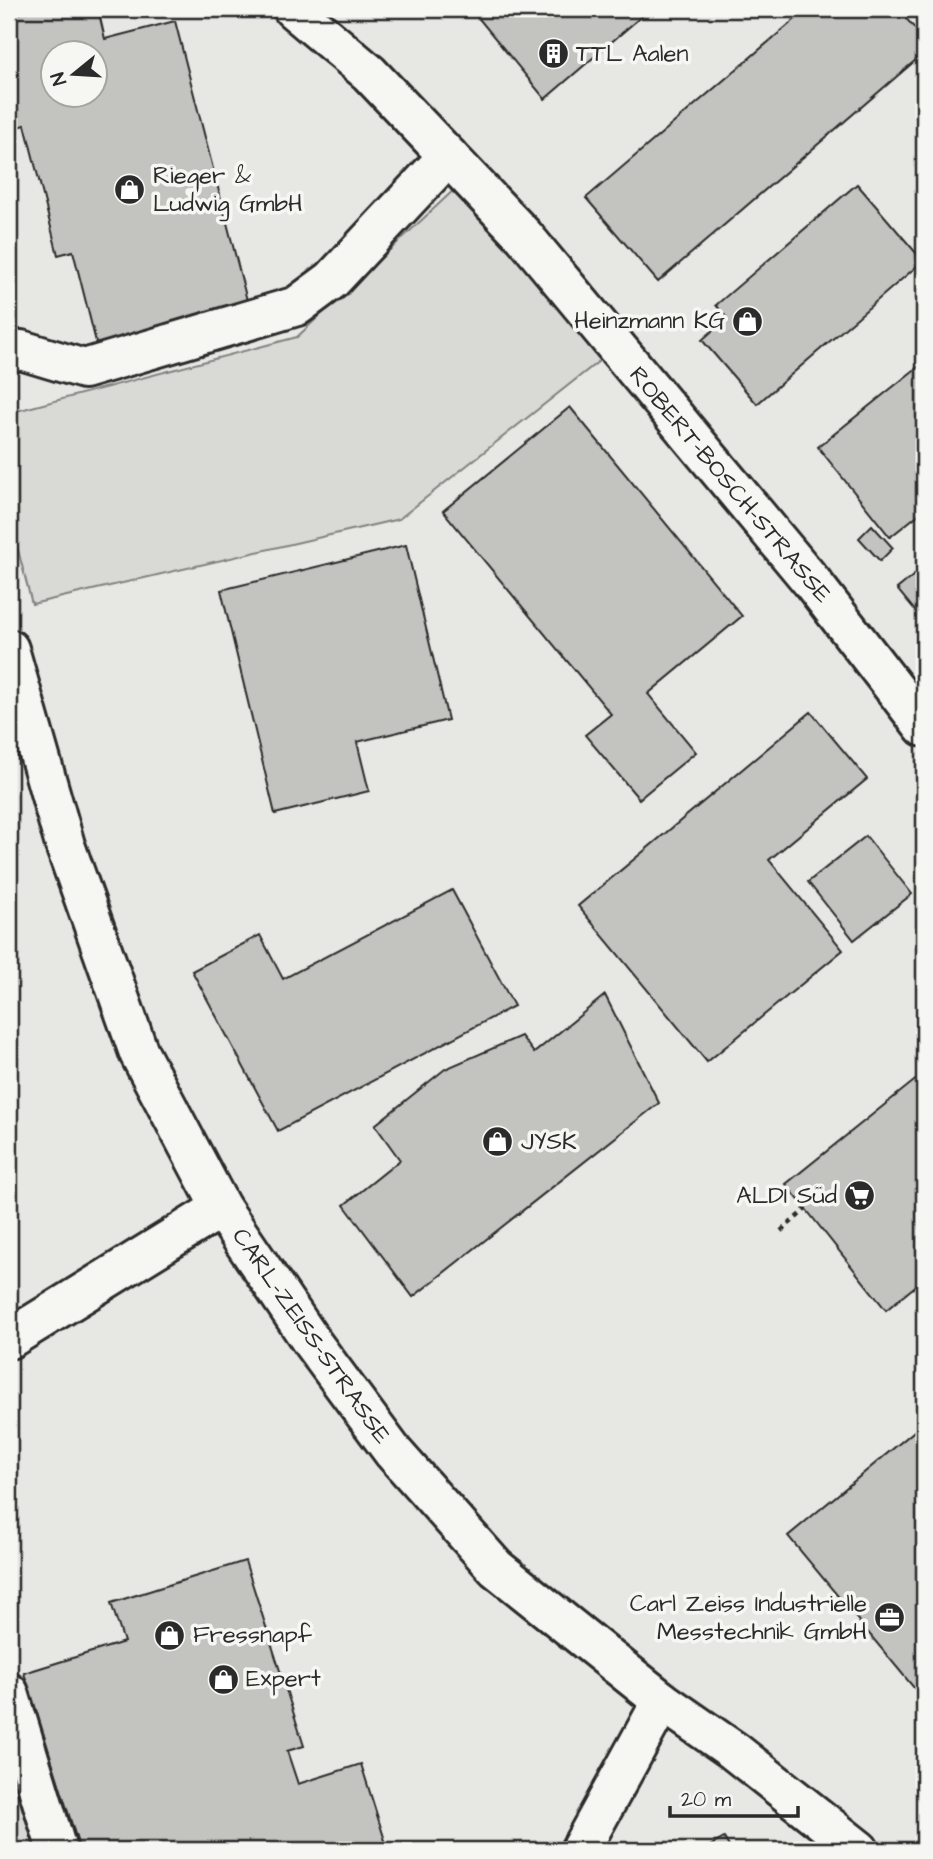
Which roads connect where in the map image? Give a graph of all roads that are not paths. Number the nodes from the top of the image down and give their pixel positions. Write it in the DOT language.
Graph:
graph roads {
  1 [pos="293,9"];
  2 [pos="448,156"];
  3 [pos="9,353"];
  4 [pos="9,649"];
  5 [pos="924,727"];
  6 [pos="221,1208"];
  7 [pos="9,1339"];
  8 [pos="9,1693"];
  9 [pos="662,1701"];
  10 [pos="57,1850"];
  11 [pos="580,1850"];
  12 [pos="859,1850"];
  1 -- 2 [label="street, ROBERT-BOSCH-STRASSE"];
  2 -- 3 [label="street"];
  2 -- 5 [label="street, ROBERT-BOSCH-STRASSE"];
  4 -- 6 [label="street, CARL-ZEISS-STRASSE"];
  6 -- 7 [label="street"];
  6 -- 9 [label="street, CARL-ZEISS-STRASSE"];
  8 -- 10 [label="street"];
  9 -- 11 [label="street"];
  9 -- 12 [label="street, CARL-ZEISS-STRASSE"];
}
